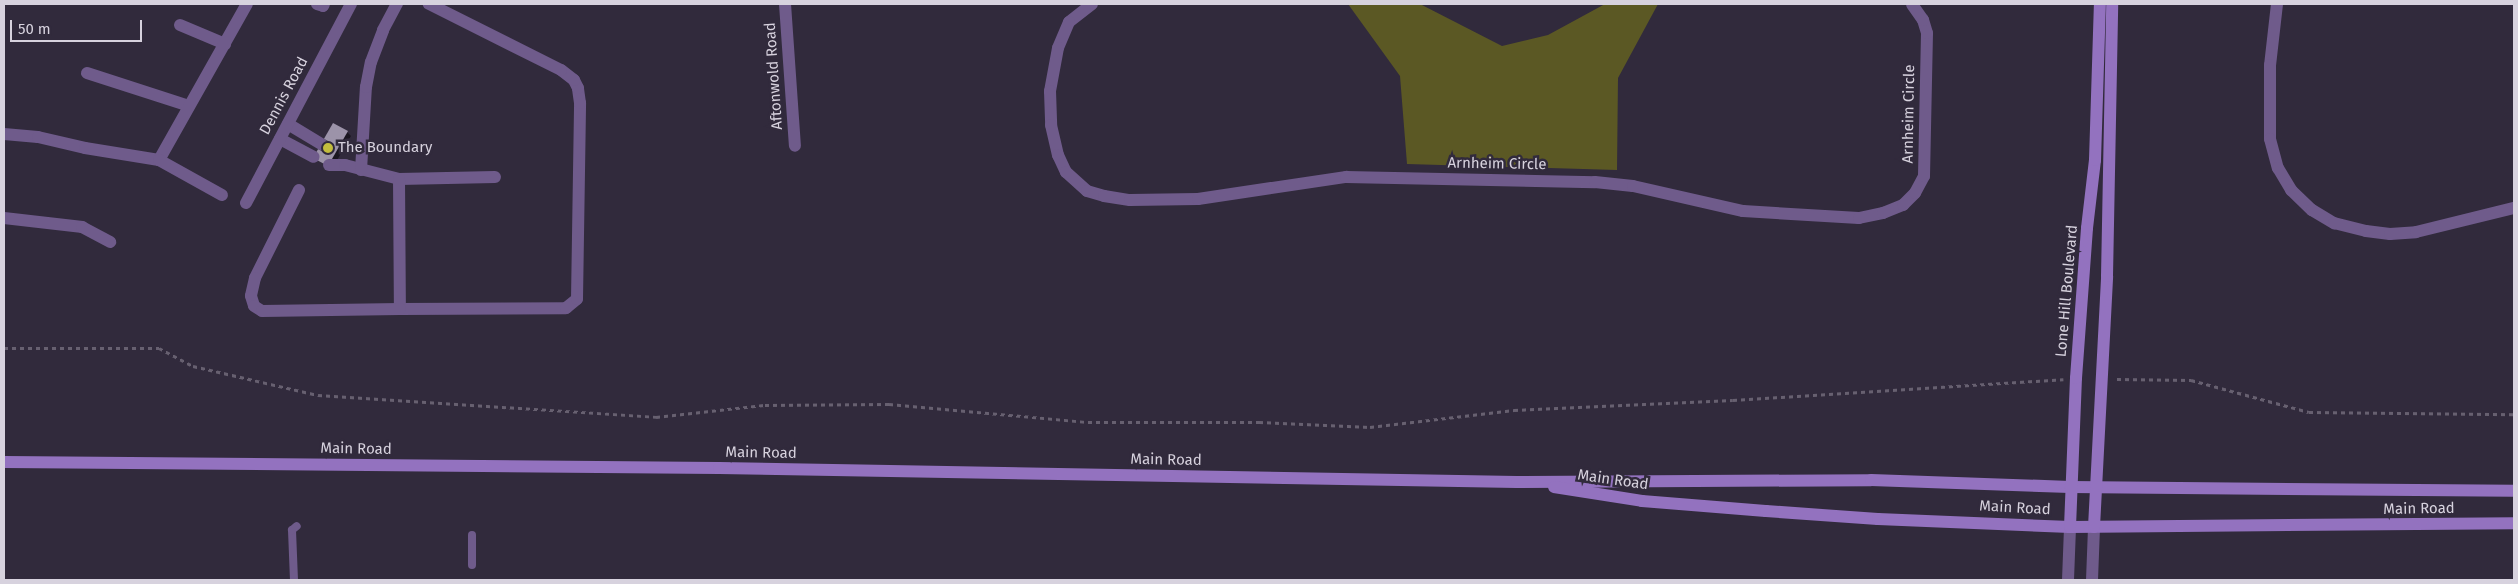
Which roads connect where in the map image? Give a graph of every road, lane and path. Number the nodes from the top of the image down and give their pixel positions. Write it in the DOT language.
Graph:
graph roads {
  1 [pos="247,4"];
  2 [pos="317,4"];
  3 [pos="324,4"];
  4 [pos="351,4"];
  5 [pos="397,4"];
  6 [pos="429,4"];
  7 [pos="785,4"];
  8 [pos="1092,4"];
  9 [pos="1912,4"];
  10 [pos="2100,4"];
  11 [pos="2112,4"];
  12 [pos="2277,4"];
  13 [pos="180,25"];
  14 [pos="225,44"];
  15 [pos="87,73"];
  16 [pos="189,106"];
  17 [pos="288,124"];
  18 [pos="4,134"];
  19 [pos="280,139"];
  20 [pos="321,144"];
  21 [pos="795,146"];
  22 [pos="336,152"];
  23 [pos="314,157"];
  24 [pos="159,160"];
  25 [pos="329,165"];
  26 [pos="345,165"];
  27 [pos="361,170"];
  28 [pos="495,177"];
  29 [pos="399,179"];
  30 [pos="299,190"];
  31 [pos="222,195"];
  32 [pos="246,203"];
  33 [pos="2514,208"];
  34 [pos="4,218"];
  35 [pos="110,242"];
  36 [pos="400,309"];
  37 [pos="4,348"];
  38 [pos="2076,378"];
  39 [pos="2101,379"];
  40 [pos="2514,414"];
  41 [pos="4,462"];
  42 [pos="1517,482"];
  43 [pos="2096,486"];
  44 [pos="2070,487"];
  45 [pos="2514,491"];
  46 [pos="2514,523"];
  47 [pos="298,526"];
  48 [pos="2070,527"];
  49 [pos="2094,527"];
  50 [pos="472,535"];
  51 [pos="472,565"];
  52 [pos="294,580"];
  53 [pos="2068,580"];
  54 [pos="2092,580"];
  1 -- 14 [label="street"];
  2 -- 3 [label="street"];
  4 -- 17 [label="street, Dennis Road"];
  5 -- 27 [label="street"];
  6 -- 36 [label="street"];
  7 -- 21 [label="street, Aftonwold Road"];
  8 -- 9 [label="street, Arnheim Circle"];
  10 -- 38 [label="main road, Lone Hill Boulevard"];
  11 -- 39 [label="main road"];
  12 -- 33 [label="street"];
  13 -- 14 [label="street"];
  14 -- 16 [label="street"];
  15 -- 16 [label="street"];
  16 -- 24 [label="street"];
  17 -- 19 [label="street, Dennis Road"];
  17 -- 20 [label="street"];
  18 -- 24 [label="street"];
  19 -- 23 [label="street"];
  19 -- 32 [label="street, Dennis Road"];
  22 -- 26 [label="street"];
  24 -- 31 [label="street"];
  25 -- 26 [label="street"];
  26 -- 27 [label="street"];
  27 -- 29 [label="street"];
  28 -- 29 [label="street"];
  29 -- 36 [label="street"];
  30 -- 36 [label="street"];
  34 -- 35 [label="street"];
  37 -- 38 [label="path"];
  38 -- 44 [label="main road, Lone Hill Boulevard"];
  39 -- 40 [label="path"];
  39 -- 43 [label="main road"];
  41 -- 42 [label="main road, Main Road"];
  42 -- 44 [label="main road, Main Road"];
  42 -- 48 [label="main road, Main Road"];
  43 -- 44 [label="main road, Main Road"];
  43 -- 45 [label="main road, Main Road"];
  43 -- 49 [label="main road"];
  44 -- 48 [label="main road, Lone Hill Boulevard"];
  46 -- 49 [label="main road, Main Road"];
  47 -- 52 [label="lane"];
  48 -- 49 [label="main road, Main Road"];
  48 -- 53 [label="street, Lone Hill Boulevard"];
  49 -- 54 [label="street"];
  50 -- 51 [label="lane"];
}
